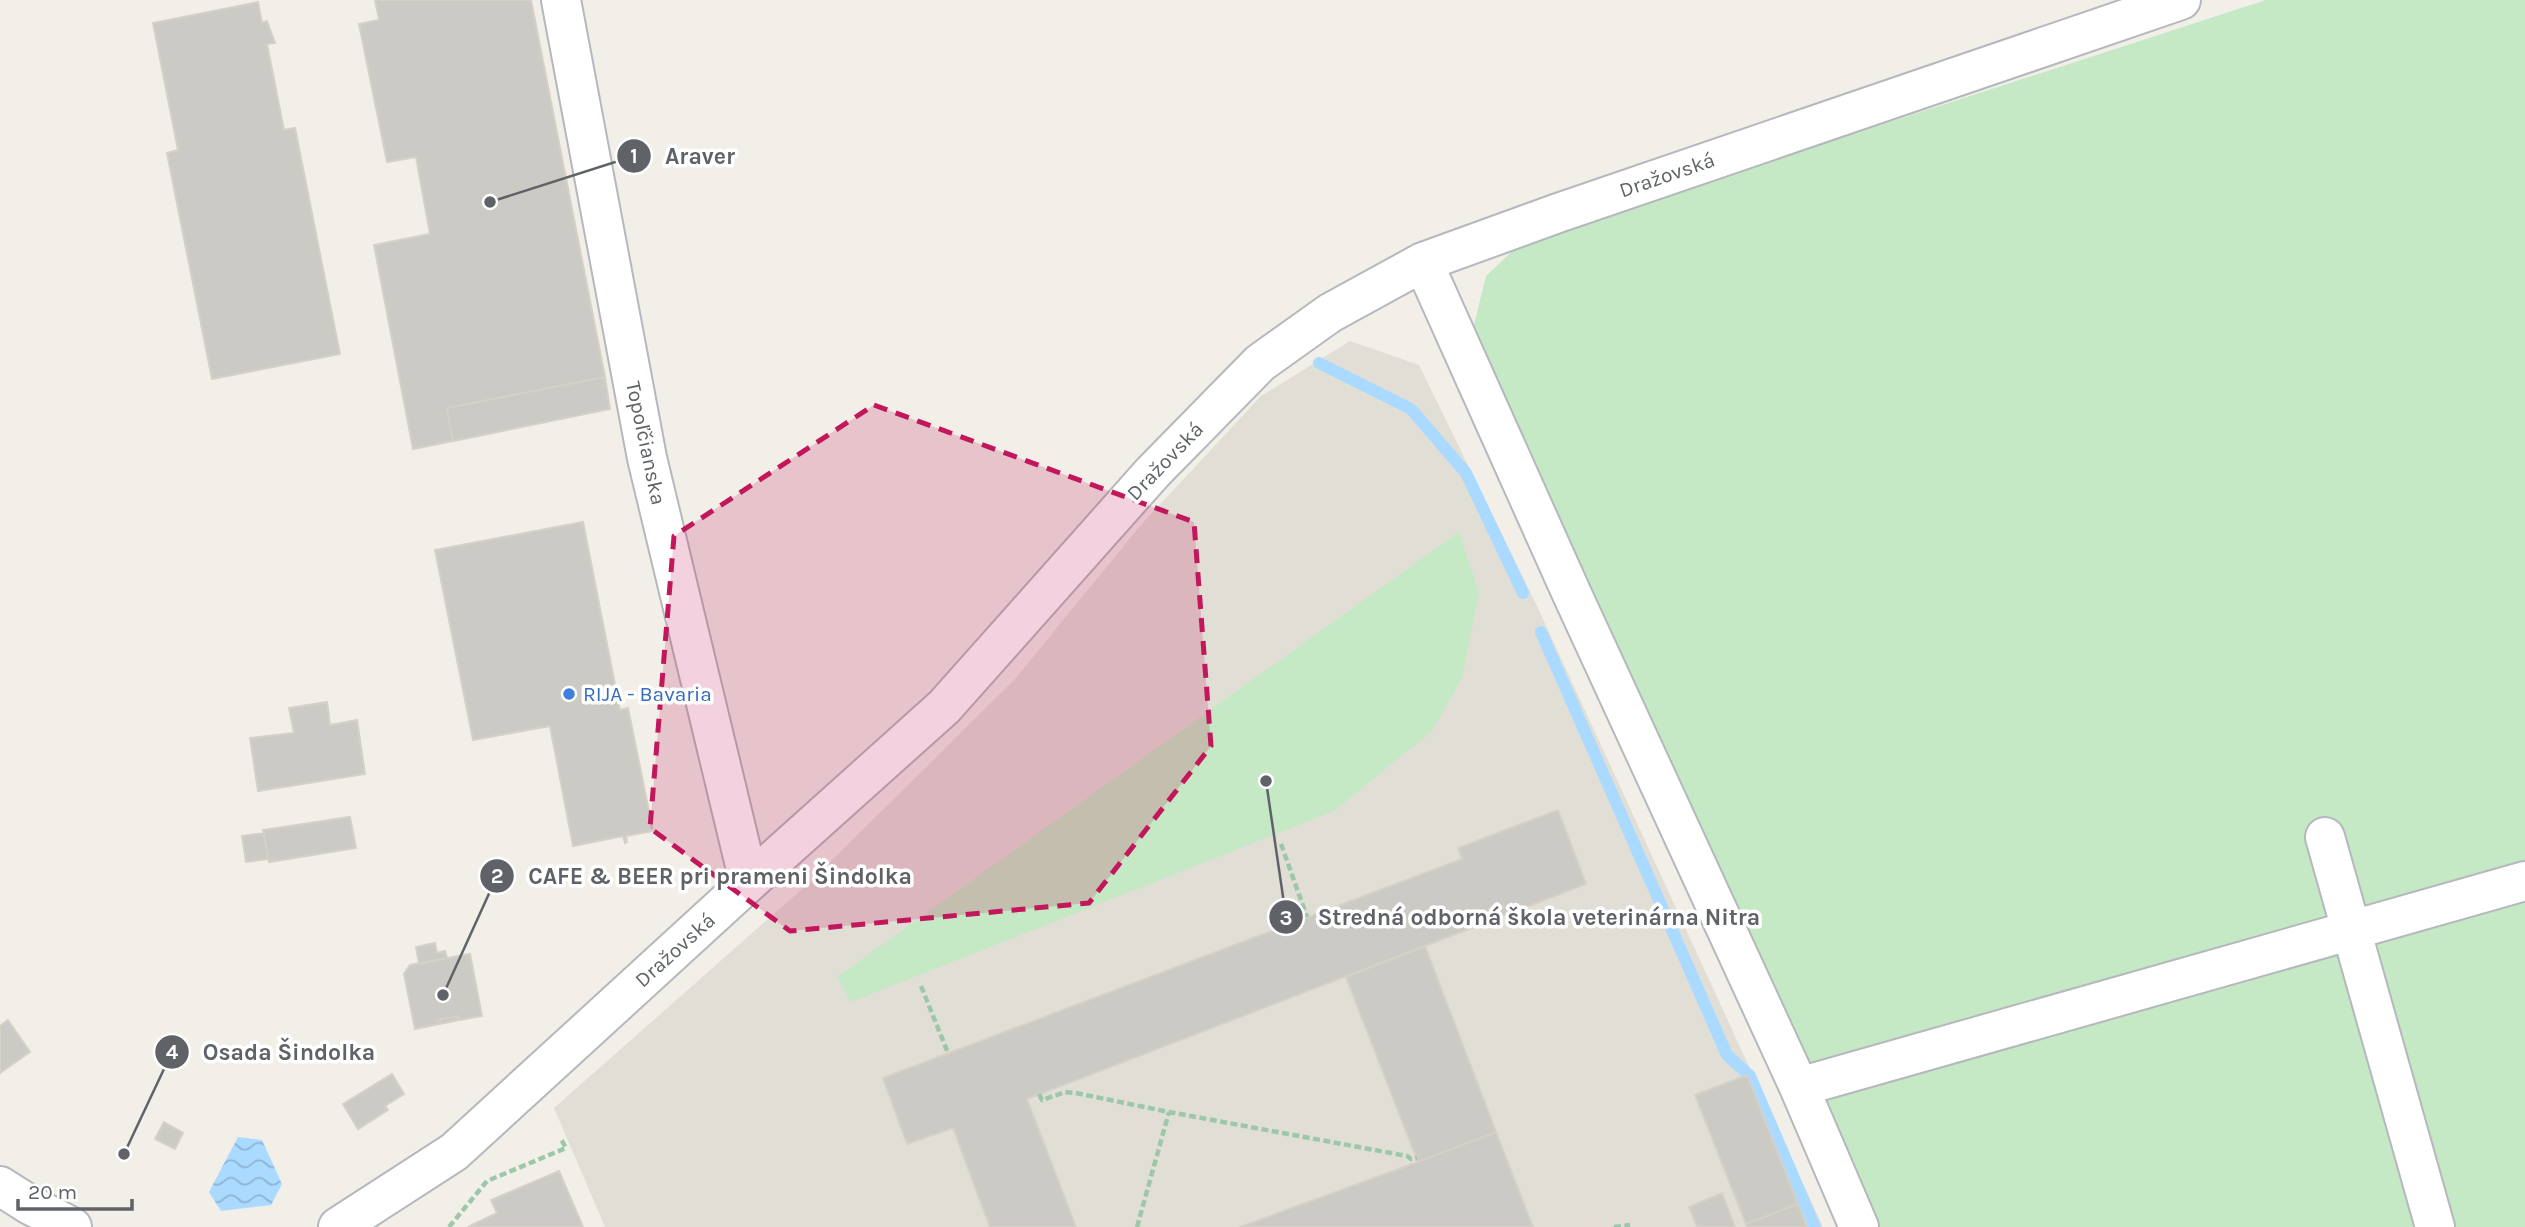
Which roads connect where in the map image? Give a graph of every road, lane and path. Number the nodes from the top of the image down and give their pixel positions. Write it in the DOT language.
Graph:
graph roads {
  1 [pos="561,0"];
  2 [pos="2181,0"];
  3 [pos="1423,262"];
  4 [pos="2325,837"];
  5 [pos="1281,844"];
  6 [pos="2525,881"];
  7 [pos="748,882"];
  8 [pos="1307,917"];
  9 [pos="2351,929"];
  10 [pos="921,986"];
  11 [pos="948,1053"];
  12 [pos="1799,1087"];
  13 [pos="1039,1094"];
  14 [pos="1169,1112"];
  15 [pos="561,1139"];
  16 [pos="1417,1157"];
  17 [pos="0,1186"];
  18 [pos="1630,1225"];
  19 [pos="72,1227"];
  20 [pos="338,1227"];
  21 [pos="449,1227"];
  22 [pos="1138,1227"];
  23 [pos="1614,1227"];
  24 [pos="1859,1227"];
  25 [pos="2435,1227"];
  1 -- 7 [label="street, Topoľčianska"];
  2 -- 3 [label="street, Dražovská"];
  3 -- 7 [label="street, Dražovská"];
  3 -- 12 [label="street"];
  4 -- 9 [label="street"];
  5 -- 8 [label="path"];
  6 -- 9 [label="street"];
  7 -- 20 [label="street, Dražovská"];
  9 -- 12 [label="street"];
  9 -- 25 [label="street"];
  10 -- 11 [label="path"];
  12 -- 24 [label="street"];
  13 -- 14 [label="path"];
  14 -- 16 [label="path"];
  14 -- 22 [label="path"];
  15 -- 21 [label="path"];
  17 -- 19 [label="street"];
  18 -- 23 [label="path"];
}
